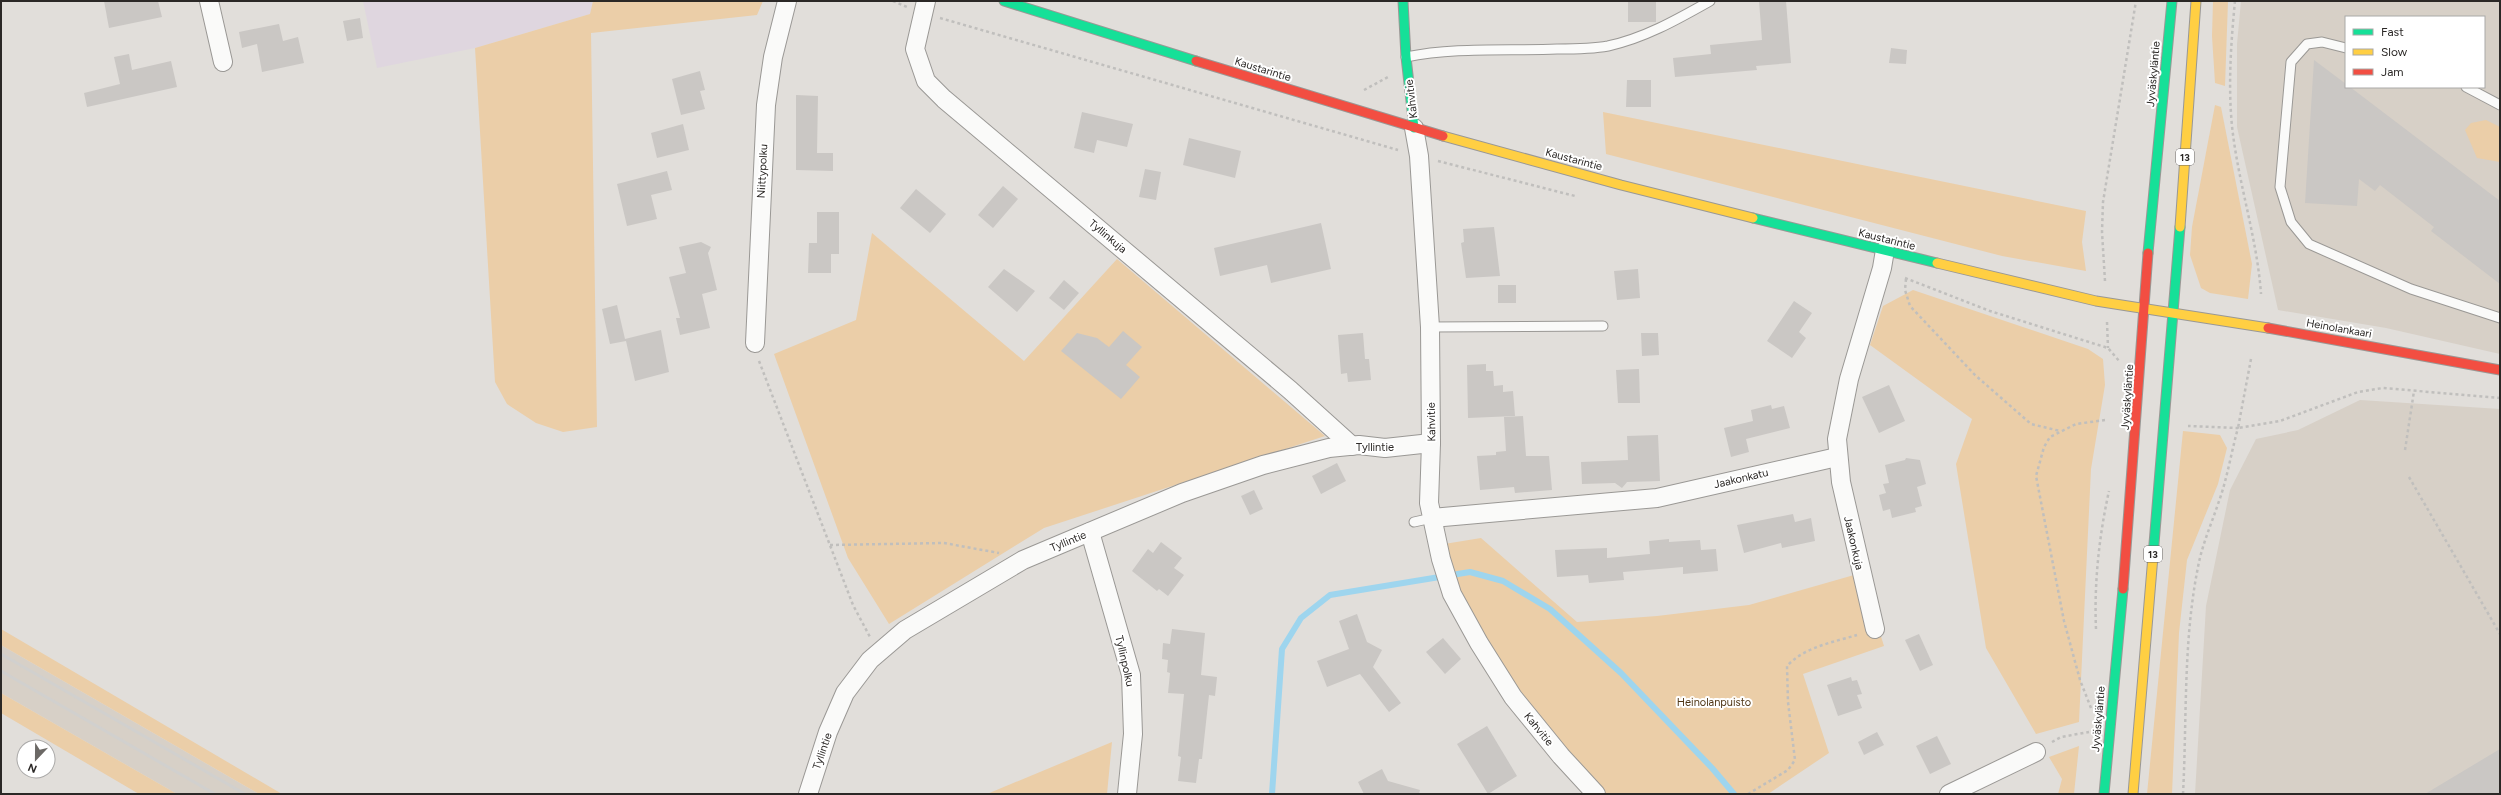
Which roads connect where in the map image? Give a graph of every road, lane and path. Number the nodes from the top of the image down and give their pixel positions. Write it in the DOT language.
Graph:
graph roads {
  1 [pos="209,1"];
  2 [pos="787,1"];
  3 [pos="926,1"];
  4 [pos="1004,1"];
  5 [pos="1403,1"];
  6 [pos="1710,1"];
  7 [pos="2136,1"];
  8 [pos="2172,1"];
  9 [pos="2196,1"];
  10 [pos="2234,1"];
  11 [pos="2345,48"];
  12 [pos="1406,57"];
  13 [pos="223,62"];
  14 [pos="1393,75"];
  15 [pos="2468,88"];
  16 [pos="2500,105"];
  17 [pos="1357,110"];
  18 [pos="1414,128"];
  19 [pos="1360,139"];
  20 [pos="1885,250"];
  21 [pos="1906,278"];
  22 [pos="2262,294"];
  23 [pos="2107,302"];
  24 [pos="2145,309"];
  25 [pos="2173,314"];
  26 [pos="2500,318"];
  27 [pos="1603,326"];
  28 [pos="1430,327"];
  29 [pos="755,343"];
  30 [pos="2108,348"];
  31 [pos="2251,359"];
  32 [pos="2500,370"];
  33 [pos="2414,391"];
  34 [pos="2500,398"];
  35 [pos="2105,420"];
  36 [pos="2188,426"];
  37 [pos="2238,428"];
  38 [pos="2060,431"];
  39 [pos="1431,443"];
  40 [pos="1352,446"];
  41 [pos="2405,450"];
  42 [pos="1837,456"];
  43 [pos="2409,477"];
  44 [pos="1432,518"];
  45 [pos="1414,522"];
  46 [pos="1090,532"];
  47 [pos="830,545"];
  48 [pos="1022,560"];
  49 [pos="1875,629"];
  50 [pos="2500,634"];
  51 [pos="878,652"];
  52 [pos="2093,716"];
  53 [pos="2094,731"];
  54 [pos="2036,752"];
  55 [pos="808,794"];
  56 [pos="1127,794"];
  57 [pos="1596,794"];
  58 [pos="1748,794"];
  59 [pos="1949,794"];
  60 [pos="2104,794"];
  61 [pos="2133,794"];
  62 [pos="2182,794"];
  1 -- 13 [label="street"];
  2 -- 29 [label="street, Niittypolku"];
  3 -- 40 [label="street, Tyllinkuja"];
  4 -- 17 [label="main road, Kaustarintie"];
  5 -- 12 [label="main road, Kahvitie"];
  6 -- 12 [label="lane"];
  7 -- 23 [label="path"];
  8 -- 24 [label="main road, Jyväskyläntie"];
  9 -- 25 [label="main road, 13"];
  10 -- 22 [label="path"];
  11 -- 26 [label="lane"];
  12 -- 18 [label="main road, Kahvitie"];
  14 -- 17 [label="path"];
  15 -- 16 [label="lane"];
  17 -- 18 [label="main road, Kaustarintie"];
  17 -- 19 [label="path"];
  18 -- 20 [label="main road, Kaustarintie"];
  18 -- 28 [label="street, Kahvitie"];
  20 -- 23 [label="main road, Kaustarintie"];
  20 -- 42 [label="street"];
  21 -- 38 [label="path"];
  23 -- 24 [label="main road, Kaustarintie"];
  23 -- 30 [label="path"];
  24 -- 25 [label="main road, Heinolankaari"];
  24 -- 60 [label="main road, Jyväskyläntie"];
  25 -- 32 [label="main road, Heinolankaari"];
  25 -- 61 [label="main road, 13"];
  27 -- 28 [label="lane"];
  28 -- 39 [label="street, Kahvitie"];
  29 -- 47 [label="path"];
  31 -- 37 [label="path"];
  33 -- 34 [label="path"];
  33 -- 37 [label="path"];
  33 -- 41 [label="path"];
  35 -- 38 [label="path"];
  36 -- 37 [label="path"];
  37 -- 62 [label="path"];
  38 -- 52 [label="path"];
  39 -- 40 [label="street, Tyllintie"];
  39 -- 44 [label="street, Kahvitie"];
  40 -- 46 [label="street, Tyllintie"];
  42 -- 44 [label="street, Jaakonkatu"];
  42 -- 49 [label="street, Jaakonkuja"];
  43 -- 50 [label="path"];
  44 -- 45 [label="lane"];
  44 -- 57 [label="street, Kahvitie"];
  46 -- 48 [label="street, Tyllintie"];
  46 -- 56 [label="street, Tyllinpolku"];
  47 -- 48 [label="path"];
  47 -- 51 [label="path"];
  48 -- 51 [label="street, Tyllintie"];
  49 -- 58 [label="path"];
  51 -- 55 [label="street, Tyllintie"];
  53 -- 54 [label="path"];
  54 -- 59 [label="street"];
}
